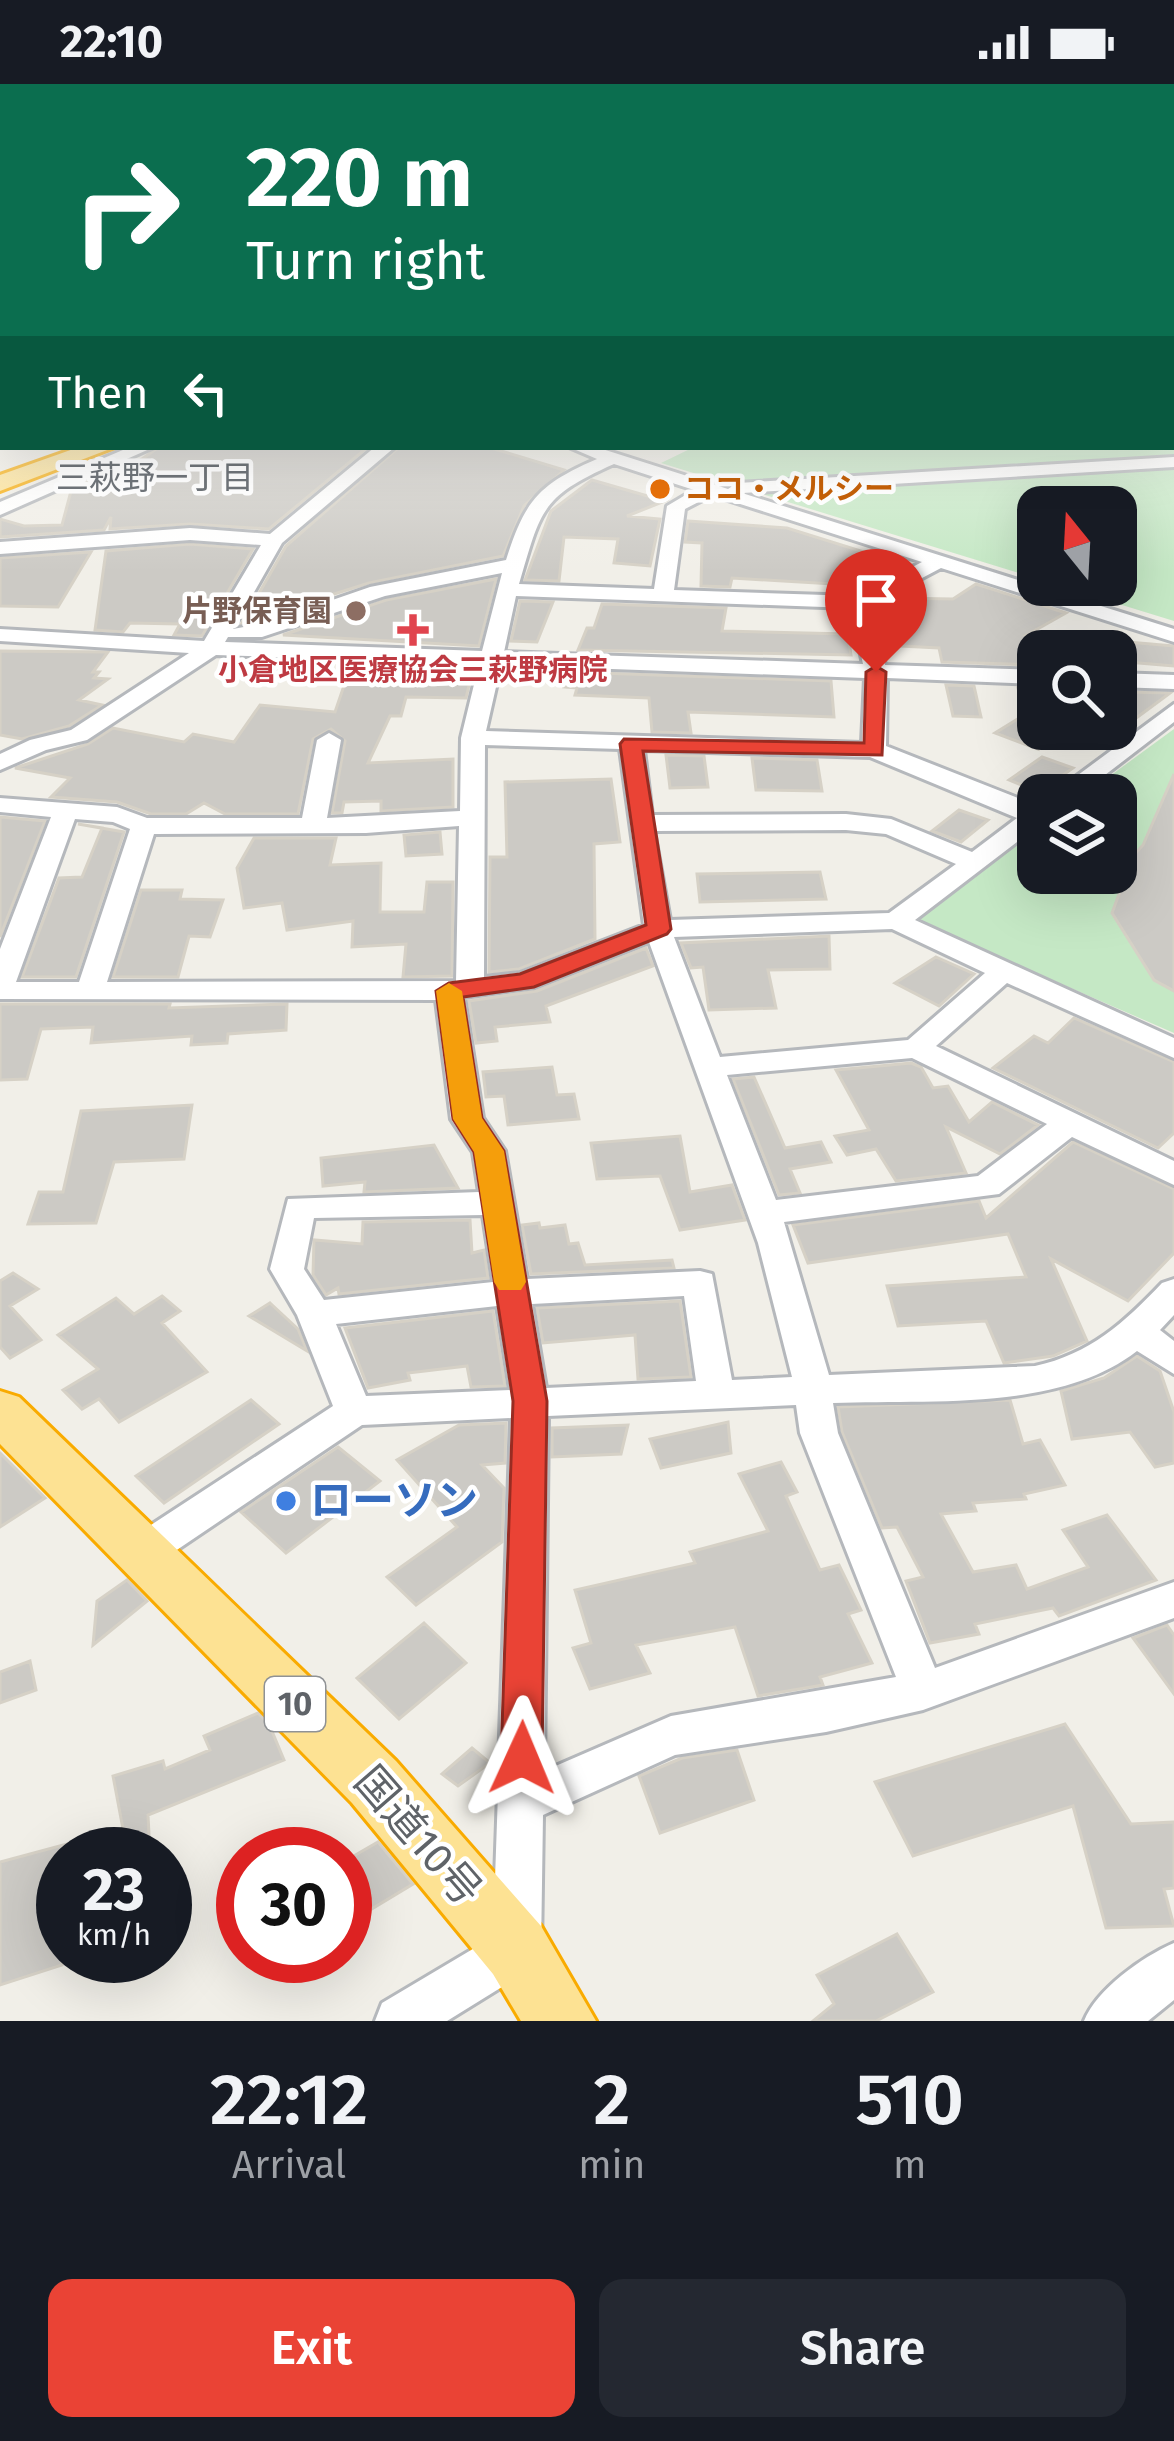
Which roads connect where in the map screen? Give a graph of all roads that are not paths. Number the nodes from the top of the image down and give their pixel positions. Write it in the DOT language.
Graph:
graph roads {
  1 [pos="68,450"];
  2 [pos="94,450"];
  3 [pos="138,450"];
  4 [pos="382,450"];
  5 [pos="588,450"];
  6 [pos="655,450"];
  7 [pos="622,460"];
  8 [pos="1174,462"];
  9 [pos="0,474"];
  10 [pos="0,483"];
  11 [pos="712,488"];
  12 [pos="736,488"];
  13 [pos="0,509"];
  14 [pos="274,539"];
  15 [pos="0,548"];
  16 [pos="940,561"];
  17 [pos="514,565"];
  18 [pos="507,590"];
  19 [pos="663,595"];
  20 [pos="860,602"];
  21 [pos="0,635"];
  22 [pos="1174,635"];
  23 [pos="215,641"];
  24 [pos="495,658"];
  25 [pos="876,672"];
  26 [pos="1017,676"];
  27 [pos="1137,681"];
  28 [pos="1174,682"];
  29 [pos="1174,711"];
  30 [pos="473,738"];
  31 [pos="329,740"];
  32 [pos="631,744"];
  33 [pos="874,750"];
  34 [pos="0,763"];
  35 [pos="1091,774"];
  36 [pos="0,805"];
  37 [pos="1017,807"];
  38 [pos="64,812"];
  39 [pos="470,818"];
  40 [pos="643,823"];
  41 [pos="144,826"];
  42 [pos="313,826"];
  43 [pos="1017,830"];
  44 [pos="974,862"];
  45 [pos="896,921"];
  46 [pos="658,929"];
  47 [pos="1004,971"];
  48 [pos="0,988"];
  49 [pos="459,989"];
  50 [pos="89,991"];
  51 [pos="916,1048"];
  52 [pos="1174,1049"];
  53 [pos="708,1066"];
  54 [pos="1069,1123"];
  55 [pos="1174,1174"];
  56 [pos="497,1203"];
  57 [pos="761,1213"];
  58 [pos="512,1292"];
  59 [pos="1174,1292"];
  60 [pos="314,1314"];
  61 [pos="1138,1332"];
  62 [pos="1174,1360"];
  63 [pos="815,1392"];
  64 [pos="716,1395"];
  65 [pos="530,1401"];
  66 [pos="354,1411"];
  67 [pos="2,1417"];
  68 [pos="142,1552"];
  69 [pos="1174,1600"];
  70 [pos="923,1691"];
  71 [pos="520,1803"];
  72 [pos="517,1950"];
  73 [pos="1174,1968"];
  74 [pos="400,2021"];
  75 [pos="561,2021"];
  76 [pos="1109,2021"];
  1 -- 9 [label="highway"];
  2 -- 10 [label="highway"];
  3 -- 13 [label="street"];
  4 -- 14 [label="street"];
  5 -- 7 [label="street"];
  6 -- 7 [label="street"];
  7 -- 11 [label="street"];
  7 -- 17 [label="street"];
  8 -- 12 [label="street"];
  11 -- 16 [label="street"];
  11 -- 19 [label="street"];
  14 -- 15 [label="street"];
  14 -- 23 [label="street"];
  16 -- 20 [label="street"];
  16 -- 22 [label="street"];
  17 -- 18 [label="street"];
  17 -- 23 [label="street"];
  18 -- 19 [label="street"];
  18 -- 24 [label="street"];
  19 -- 20 [label="street"];
  20 -- 25 [label="street"];
  21 -- 23 [label="street"];
  23 -- 24 [label="street"];
  23 -- 34 [label="street"];
  24 -- 25 [label="street"];
  24 -- 30 [label="street"];
  25 -- 26 [label="street"];
  25 -- 33 [label="street"];
  27 -- 28 [label="street"];
  29 -- 35 [label="street"];
  30 -- 32 [label="street"];
  30 -- 39 [label="street"];
  31 -- 42 [label="street"];
  32 -- 33 [label="street"];
  32 -- 40 [label="street"];
  33 -- 37 [label="street"];
  36 -- 38 [label="street"];
  38 -- 41 [label="street"];
  38 -- 48 [label="street"];
  39 -- 42 [label="street"];
  39 -- 49 [label="street"];
  40 -- 44 [label="street"];
  40 -- 46 [label="street"];
  41 -- 42 [label="street"];
  41 -- 50 [label="street"];
  43 -- 44 [label="street"];
  44 -- 45 [label="street"];
  45 -- 46 [label="street"];
  45 -- 47 [label="street"];
  46 -- 49 [label="street"];
  46 -- 53 [label="street"];
  47 -- 51 [label="street"];
  47 -- 52 [label="street"];
  48 -- 50 [label="street"];
  49 -- 50 [label="street"];
  49 -- 56 [label="street"];
  51 -- 53 [label="street"];
  51 -- 54 [label="street"];
  53 -- 57 [label="street"];
  54 -- 55 [label="street"];
  54 -- 57 [label="street"];
  56 -- 58 [label="street"];
  56 -- 60 [label="street"];
  57 -- 63 [label="street"];
  58 -- 60 [label="street"];
  58 -- 64 [label="street"];
  58 -- 65 [label="street"];
  59 -- 61 [label="street"];
  60 -- 66 [label="street"];
  61 -- 62 [label="street"];
  61 -- 63 [label="street"];
  63 -- 64 [label="street"];
  63 -- 70 [label="street"];
  64 -- 65 [label="street"];
  65 -- 66 [label="street"];
  65 -- 71 [label="street"];
  66 -- 68 [label="street"];
  67 -- 68 [label="highway, 国道10号 / 10"];
  68 -- 72 [label="highway, 国道10号 / 10"];
  69 -- 70 [label="street"];
  70 -- 71 [label="street"];
  71 -- 72 [label="street"];
  72 -- 74 [label="street"];
  72 -- 75 [label="highway, 国道10号 / 10"];
  73 -- 76 [label="street"];
}
